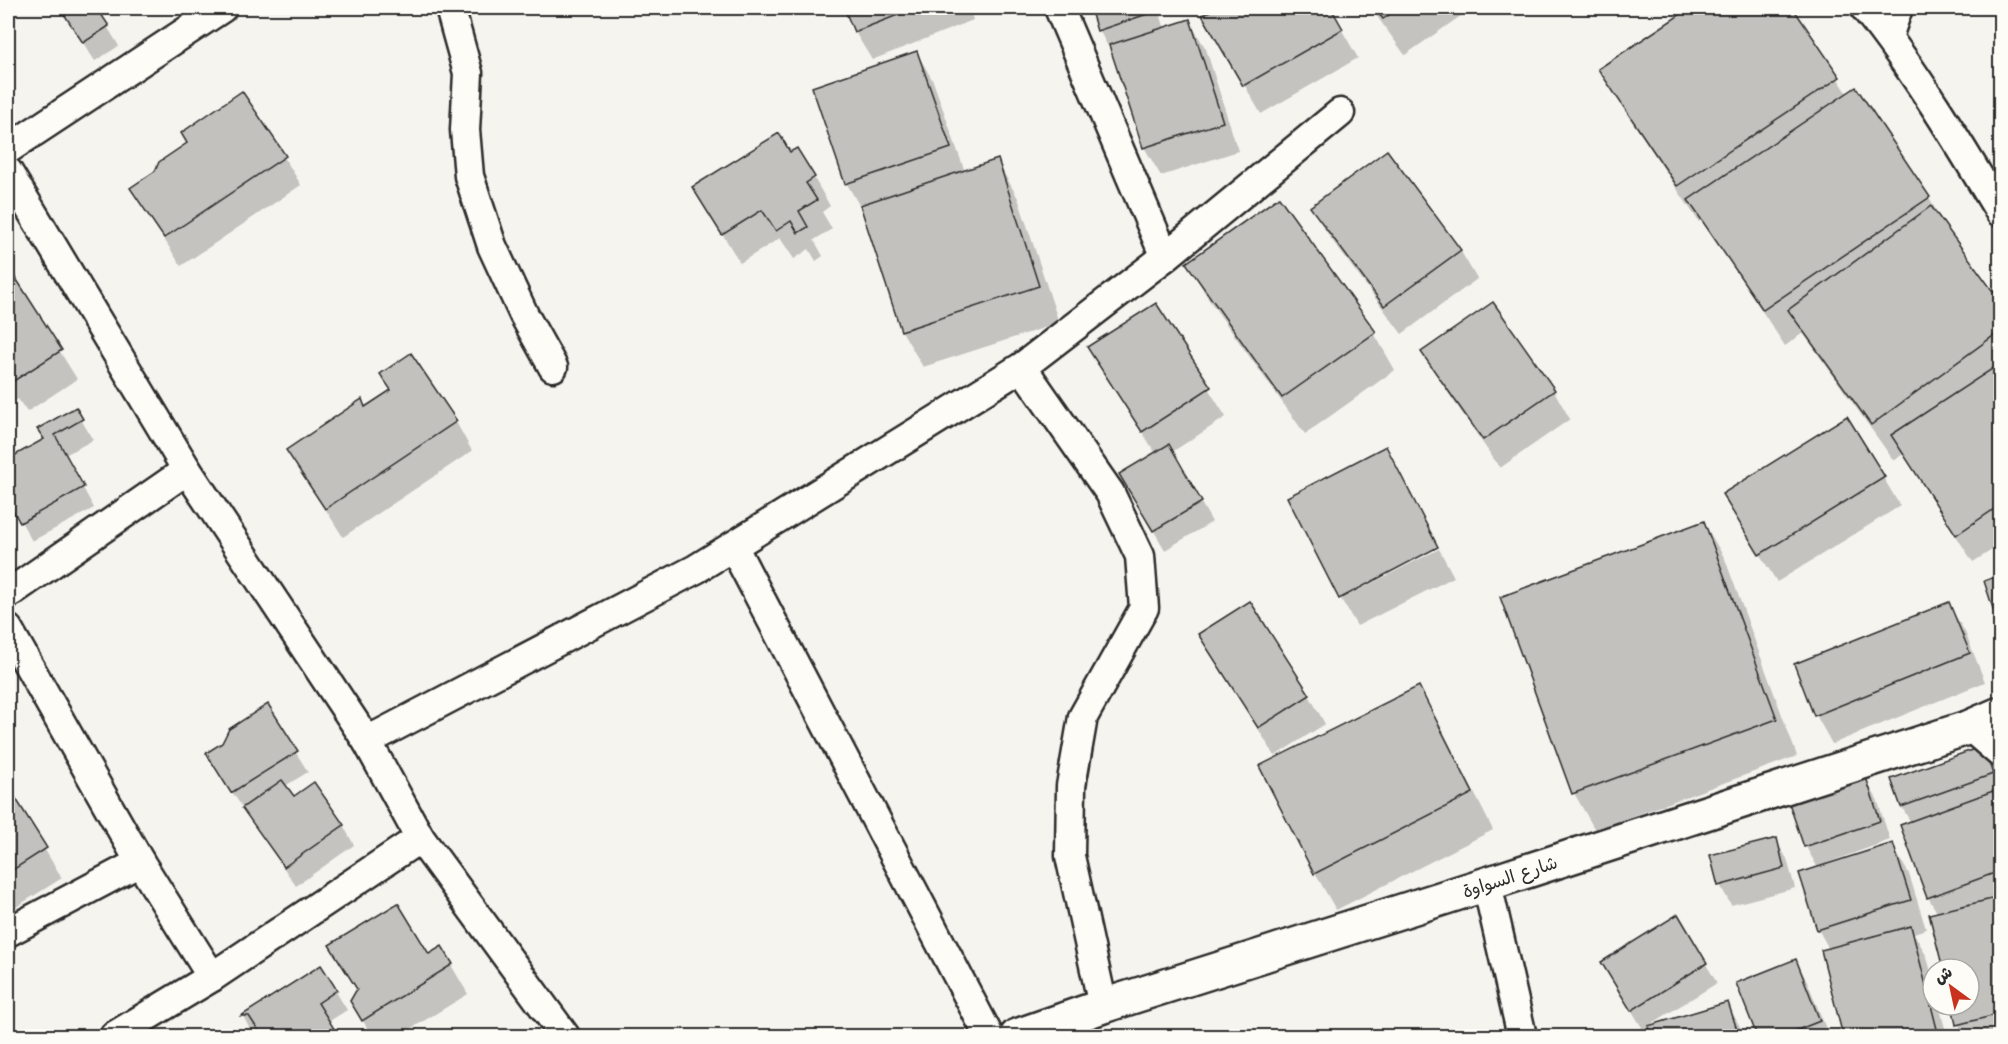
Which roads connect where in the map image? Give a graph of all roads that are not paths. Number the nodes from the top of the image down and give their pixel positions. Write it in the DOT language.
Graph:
graph roads {
  1 [pos="222,8"];
  2 [pos="450,8"];
  3 [pos="1059,8"];
  4 [pos="1865,8"];
  5 [pos="1898,8"];
  6 [pos="1888,37"];
  7 [pos="1340,112"];
  8 [pos="8,148"];
  9 [pos="8,172"];
  10 [pos="2001,212"];
  11 [pos="1165,257"];
  12 [pos="553,367"];
  13 [pos="1022,367"];
  14 [pos="187,470"];
  15 [pos="733,546"];
  16 [pos="8,594"];
  17 [pos="8,629"];
  18 [pos="2001,714"];
  19 [pos="1970,727"];
  20 [pos="367,741"];
  21 [pos="2001,753"];
  22 [pos="420,838"];
  23 [pos="140,862"];
  24 [pos="1487,885"];
  25 [pos="8,932"];
  26 [pos="212,977"];
  27 [pos="1102,1006"];
  28 [pos="114,1036"];
  29 [pos="565,1036"];
  30 [pos="989,1036"];
  31 [pos="1017,1036"];
  32 [pos="1522,1036"];
  1 -- 8 [label="street"];
  2 -- 12 [label="street"];
  3 -- 11 [label="street"];
  4 -- 6 [label="street"];
  5 -- 6 [label="street"];
  6 -- 10 [label="street"];
  7 -- 11 [label="street"];
  9 -- 14 [label="street"];
  11 -- 13 [label="street"];
  13 -- 15 [label="street"];
  13 -- 27 [label="street"];
  14 -- 16 [label="street"];
  14 -- 20 [label="street"];
  15 -- 20 [label="street"];
  15 -- 30 [label="street"];
  17 -- 23 [label="street"];
  18 -- 19 [label="street, شارع السواوة"];
  19 -- 21 [label="street"];
  19 -- 24 [label="street, شارع السواوة"];
  20 -- 22 [label="street"];
  22 -- 26 [label="street"];
  22 -- 29 [label="street"];
  23 -- 25 [label="street"];
  23 -- 26 [label="street"];
  24 -- 27 [label="street, شارع السواوة"];
  24 -- 32 [label="street"];
  26 -- 28 [label="street"];
  27 -- 31 [label="street, شارع السواوة"];
}
